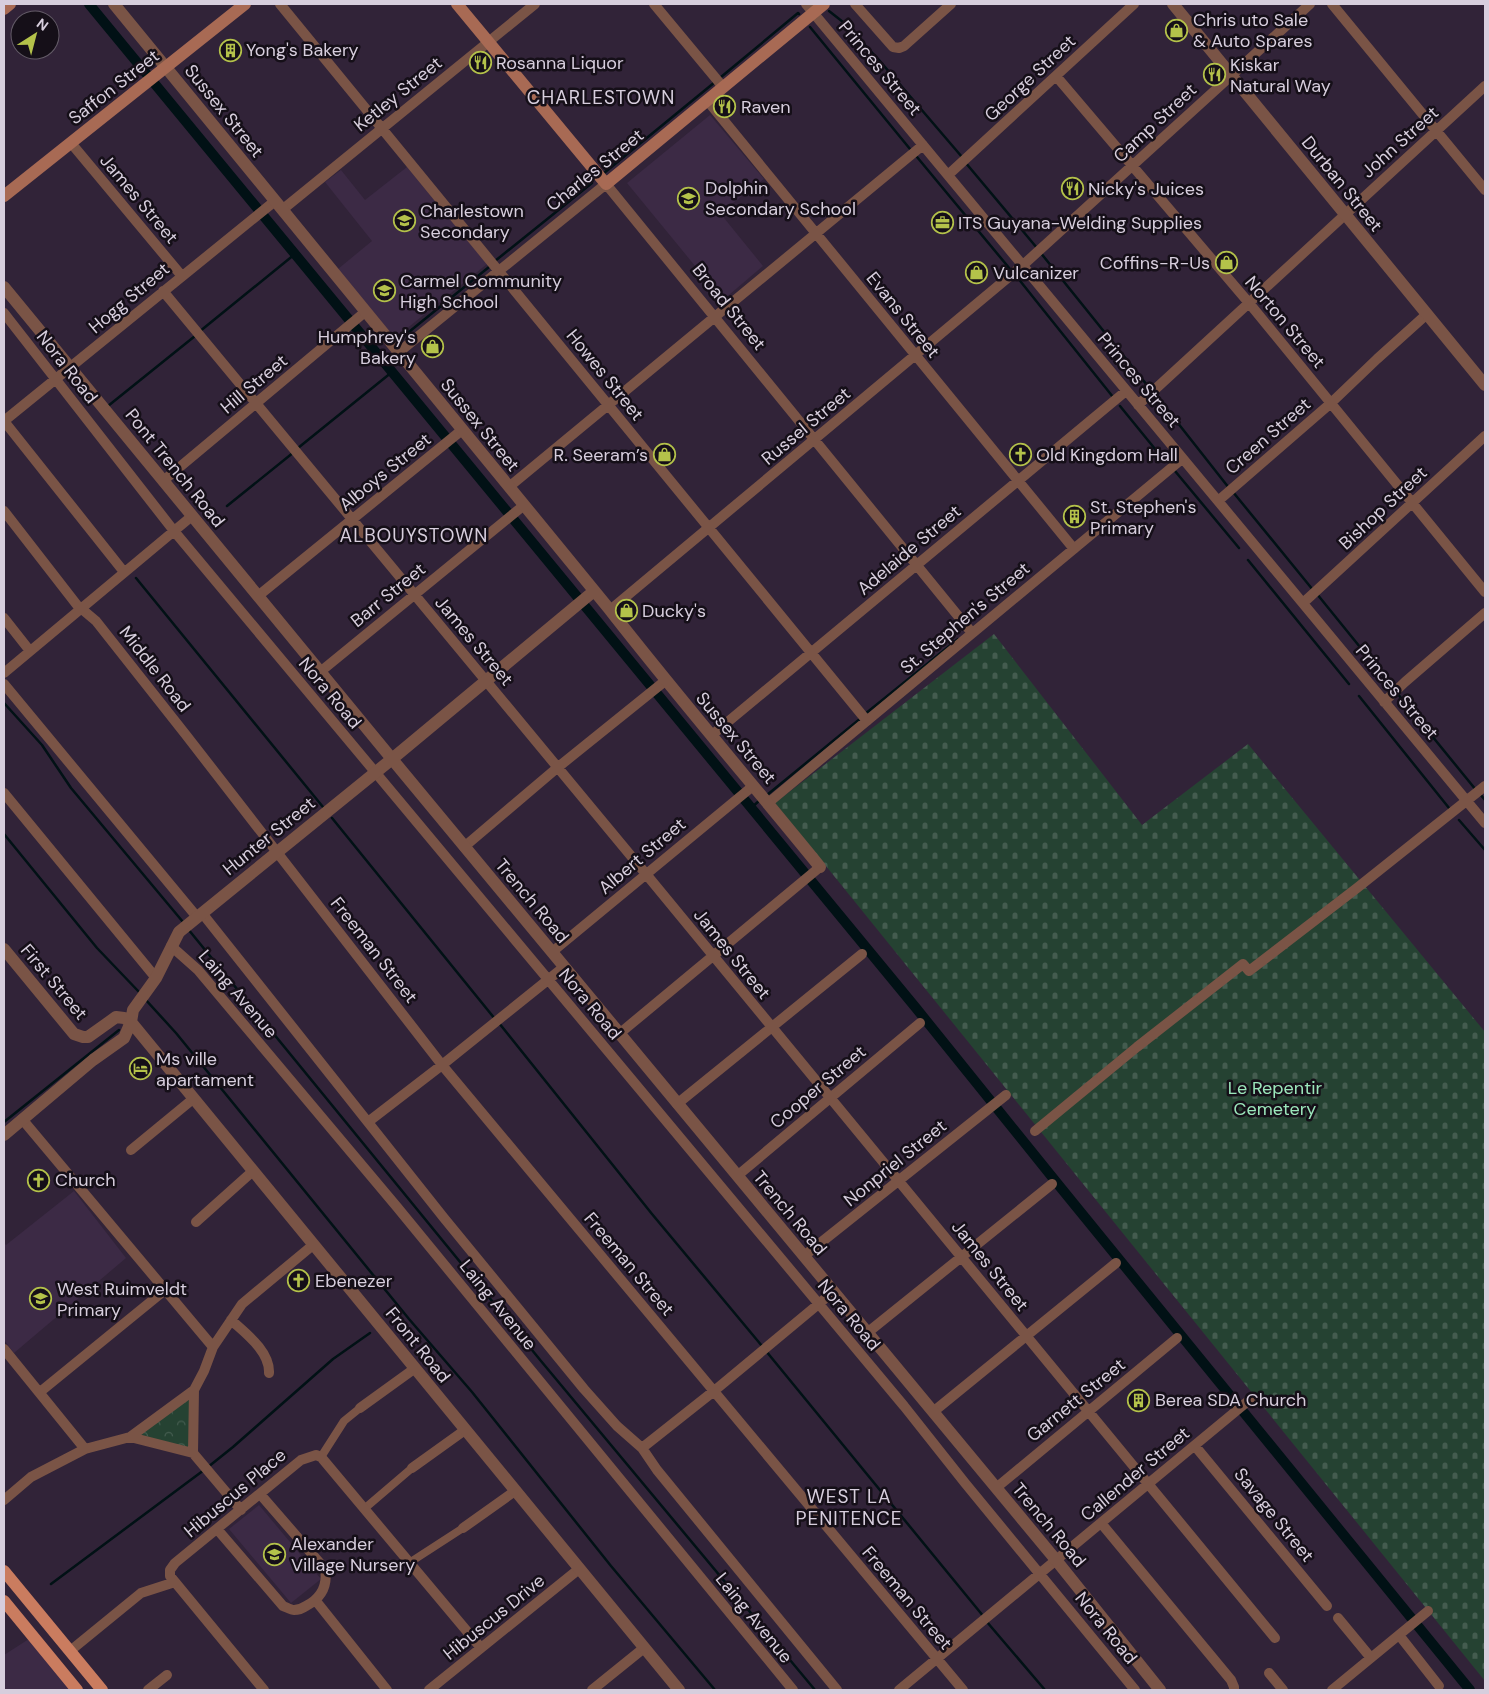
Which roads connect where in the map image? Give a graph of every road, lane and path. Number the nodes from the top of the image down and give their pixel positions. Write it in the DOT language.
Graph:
graph roads {
  1 [pos="10,4"];
  2 [pos="114,4"];
  3 [pos="245,4"];
  4 [pos="280,4"];
  5 [pos="457,4"];
  6 [pos="535,4"];
  7 [pos="654,4"];
  8 [pos="824,4"];
  9 [pos="855,4"];
  10 [pos="950,4"];
  11 [pos="1134,4"];
  12 [pos="1173,4"];
  13 [pos="1310,4"];
  14 [pos="1332,4"];
  15 [pos="810,8"];
  16 [pos="4,9"];
  17 [pos="488,42"];
  18 [pos="164,69"];
  19 [pos="1056,76"];
  20 [pos="1231,76"];
  21 [pos="1485,86"];
  22 [pos="723,87"];
  23 [pos="707,100"];
  24 [pos="382,128"];
  25 [pos="1437,131"];
  26 [pos="71,142"];
  27 [pos="923,145"];
  28 [pos="1132,167"];
  29 [pos="948,175"];
  30 [pos="606,184"];
  31 [pos="1485,190"];
  32 [pos="4,196"];
  33 [pos="274,206"];
  34 [pos="1344,214"];
  35 [pos="816,234"];
  36 [pos="1022,266"];
  37 [pos="499,271"];
  38 [pos="181,275"];
  39 [pos="4,287"];
  40 [pos="162,291"];
  41 [pos="1249,303"];
  42 [pos="4,312"];
  43 [pos="1427,314"];
  44 [pos="361,315"];
  45 [pos="714,317"];
  46 [pos="398,352"];
  47 [pos="915,355"];
  48 [pos="70,367"];
  49 [pos="56,379"];
  50 [pos="1485,385"];
  51 [pos="1126,391"];
  52 [pos="255,403"];
  53 [pos="1331,403"];
  54 [pos="608,405"];
  55 [pos="1138,405"];
  56 [pos="4,421"];
  57 [pos="459,433"];
  58 [pos="1485,436"];
  59 [pos="814,440"];
  60 [pos="1182,458"];
  61 [pos="163,481"];
  62 [pos="1018,481"];
  63 [pos="509,487"];
  64 [pos="1221,498"];
  65 [pos="1412,502"];
  66 [pos="520,509"];
  67 [pos="4,511"];
  68 [pos="192,516"];
  69 [pos="352,520"];
  70 [pos="709,528"];
  71 [pos="174,531"];
  72 [pos="1074,549"];
  73 [pos="916,565"];
  74 [pos="124,572"];
  75 [pos="1485,592"];
  76 [pos="590,594"];
  77 [pos="258,596"];
  78 [pos="414,596"];
  79 [pos="1306,601"];
  80 [pos="81,609"];
  81 [pos="610,610"];
  82 [pos="1485,613"];
  83 [pos="4,618"];
  84 [pos="972,633"];
  85 [pos="30,651"];
  86 [pos="811,653"];
  87 [pos="320,672"];
  88 [pos="4,673"];
  89 [pos="486,680"];
  90 [pos="665,681"];
  91 [pos="4,684"];
  92 [pos="1387,699"];
  93 [pos="867,721"];
  94 [pos="712,735"];
  95 [pos="392,759"];
  96 [pos="556,768"];
  97 [pos="375,773"];
  98 [pos="753,786"];
  99 [pos="1484,787"];
  100 [pos="4,793"];
  101 [pos="1470,799"];
  102 [pos="768,803"];
  103 [pos="1485,823"];
  104 [pos="464,847"];
  105 [pos="278,851"];
  106 [pos="820,867"];
  107 [pos="646,874"];
  108 [pos="192,922"];
  109 [pos="171,946"];
  110 [pos="4,949"];
  111 [pos="552,952"];
  112 [pos="862,954"];
  113 [pos="713,956"];
  114 [pos="564,967"];
  115 [pos="156,978"];
  116 [pos="549,979"];
  117 [pos="130,1022"];
  118 [pos="920,1023"];
  119 [pos="772,1027"];
  120 [pos="619,1034"];
  121 [pos="442,1065"];
  122 [pos="1006,1094"];
  123 [pos="830,1098"];
  124 [pos="193,1099"];
  125 [pos="677,1104"];
  126 [pos="22,1119"];
  127 [pos="368,1122"];
  128 [pos="1035,1131"];
  129 [pos="4,1135"];
  130 [pos="131,1150"];
  131 [pos="253,1171"];
  132 [pos="737,1176"];
  133 [pos="898,1181"];
  134 [pos="1052,1184"];
  135 [pos="196,1222"];
  136 [pos="313,1245"];
  137 [pos="804,1256"];
  138 [pos="961,1257"];
  139 [pos="1116,1263"];
  140 [pos="165,1290"];
  141 [pos="833,1292"];
  142 [pos="818,1304"];
  143 [pos="231,1320"];
  144 [pos="867,1333"];
  145 [pos="1026,1336"];
  146 [pos="1177,1338"];
  147 [pos="213,1347"];
  148 [pos="4,1348"];
  149 [pos="414,1368"];
  150 [pos="269,1373"];
  151 [pos="194,1390"];
  152 [pos="714,1391"];
  153 [pos="40,1392"];
  154 [pos="1251,1399"];
  155 [pos="360,1408"];
  156 [pos="933,1412"];
  157 [pos="1088,1412"];
  158 [pos="465,1430"];
  159 [pos="130,1436"];
  160 [pos="1195,1446"];
  161 [pos="642,1448"];
  162 [pos="86,1449"];
  163 [pos="193,1453"];
  164 [pos="321,1457"];
  165 [pos="412,1468"];
  166 [pos="1148,1484"];
  167 [pos="996,1488"];
  168 [pos="515,1491"];
  169 [pos="260,1494"];
  170 [pos="4,1500"];
  171 [pos="364,1508"];
  172 [pos="241,1510"];
  173 [pos="1101,1523"];
  174 [pos="462,1528"];
  175 [pos="217,1529"];
  176 [pos="1056,1560"];
  177 [pos="409,1563"];
  178 [pos="579,1569"];
  179 [pos="4,1571"];
  180 [pos="1040,1574"];
  181 [pos="175,1582"];
  182 [pos="4,1601"];
  183 [pos="316,1601"];
  184 [pos="1327,1606"];
  185 [pos="1428,1611"];
  186 [pos="1338,1618"];
  187 [pos="1399,1635"];
  188 [pos="1275,1638"];
  189 [pos="481,1648"];
  190 [pos="644,1648"];
  191 [pos="70,1651"];
  192 [pos="937,1658"];
  193 [pos="1371,1658"];
  194 [pos="1269,1673"];
  195 [pos="167,1675"];
  196 [pos="1438,1686"];
  197 [pos="261,1689"];
  198 [pos="1335,1689"];
  199 [pos="77,1690"];
  200 [pos="102,1690"];
  201 [pos="148,1690"];
  202 [pos="387,1690"];
  203 [pos="429,1690"];
  204 [pos="592,1690"];
  205 [pos="678,1690"];
  206 [pos="793,1690"];
  207 [pos="837,1690"];
  208 [pos="899,1690"];
  209 [pos="963,1690"];
  210 [pos="1135,1690"];
  211 [pos="1160,1690"];
  212 [pos="1234,1690"];
  213 [pos="1283,1690"];
  1 -- 16 [label="main road"];
  2 -- 18 [label="street, Sussex Street"];
  3 -- 18 [label="main road, Saffon Street"];
  4 -- 24 [label="street, Howes Street"];
  5 -- 17 [label="main road, Broad Street"];
  6 -- 17 [label="street, Ketley Street"];
  7 -- 22 [label="street"];
  8 -- 15 [label="main road, Charles Street"];
  9 -- 10 [label="street"];
  11 -- 19 [label="street, George Street"];
  12 -- 20 [label="street, Durban Street"];
  13 -- 20 [label="street, Camp Street"];
  14 -- 25 [label="street"];
  15 -- 22 [label="main road, Charles Street"];
  15 -- 27 [label="street, Princes Street"];
  17 -- 24 [label="street, Ketley Street"];
  17 -- 30 [label="main road, Broad Street"];
  18 -- 26 [label="main road, Saffon Street"];
  18 -- 33 [label="street, Sussex Street"];
  19 -- 28 [label="street, Norton Street"];
  19 -- 29 [label="street, George Street"];
  20 -- 28 [label="street, Camp Street"];
  20 -- 34 [label="street, Durban Street"];
  21 -- 25 [label="street, John Street"];
  22 -- 23 [label="main road, Charles Street"];
  23 -- 30 [label="main road, Charles Street"];
  23 -- 35 [label="street, Evans Street"];
  24 -- 33 [label="street, Ketley Street"];
  24 -- 37 [label="street, Howes Street"];
  25 -- 31 [label="street"];
  25 -- 34 [label="street, John Street"];
  26 -- 32 [label="main road, Saffon Street"];
  26 -- 38 [label="street, James Street"];
  27 -- 29 [label="street, Princes Street"];
  27 -- 35 [label="street"];
  28 -- 36 [label="street, Camp Street"];
  28 -- 41 [label="street, Norton Street"];
  29 -- 36 [label="street, Princes Street"];
  30 -- 37 [label="street, Charles Street"];
  30 -- 45 [label="street, Broad Street"];
  33 -- 38 [label="street, Hogg Street"];
  33 -- 44 [label="street, Sussex Street"];
  34 -- 41 [label="street, John Street"];
  34 -- 43 [label="street, Durban Street"];
  35 -- 45 [label="street"];
  35 -- 47 [label="street, Evans Street"];
  36 -- 47 [label="street, Russel Street"];
  36 -- 51 [label="street, Princes Street"];
  37 -- 46 [label="street, Charles Street"];
  37 -- 54 [label="street, Howes Street"];
  38 -- 40 [label="street, Hogg Street"];
  39 -- 48 [label="street, Pont Trench Road"];
  40 -- 48 [label="street, Hogg Street"];
  40 -- 52 [label="street, James Street"];
  41 -- 53 [label="street, Norton Street"];
  41 -- 55 [label="street, John Street"];
  42 -- 49 [label="street, Nora Road"];
  43 -- 50 [label="street, Durban Street"];
  43 -- 53 [label="street, Creen Street"];
  44 -- 46 [label="street, Sussex Street"];
  44 -- 52 [label="street, Hill Street"];
  45 -- 54 [label="street"];
  45 -- 59 [label="street, Broad Street"];
  46 -- 57 [label="street, Sussex Street"];
  47 -- 59 [label="street, Russel Street"];
  47 -- 62 [label="street, Evans Street"];
  48 -- 49 [label="street, Hogg Street"];
  48 -- 61 [label="street, Pont Trench Road"];
  49 -- 56 [label="street, Hogg Street"];
  49 -- 71 [label="street, Nora Road"];
  51 -- 55 [label="street, Princes Street"];
  51 -- 62 [label="street, Adelaide Street"];
  52 -- 61 [label="street, Hill Street"];
  52 -- 69 [label="street, James Street"];
  53 -- 64 [label="street, Creen Street"];
  53 -- 65 [label="street, Norton Street"];
  54 -- 63 [label="street"];
  54 -- 70 [label="street, Howes Street"];
  55 -- 60 [label="street, Princes Street"];
  56 -- 74 [label="street"];
  57 -- 63 [label="street, Sussex Street"];
  57 -- 69 [label="street, Alboys Street"];
  58 -- 65 [label="street, Bishop Street"];
  59 -- 70 [label="street, Russel Street"];
  59 -- 73 [label="street, Broad Street"];
  60 -- 64 [label="street, Princes Street"];
  60 -- 72 [label="street, St. Stephen's Street"];
  61 -- 68 [label="street, Pont Trench Road"];
  62 -- 72 [label="street, Evans Street"];
  62 -- 73 [label="street, Adelaide Street"];
  63 -- 66 [label="street, Sussex Street"];
  64 -- 79 [label="street, Princes Street"];
  65 -- 75 [label="street, Norton Street"];
  65 -- 79 [label="street, Bishop Street"];
  66 -- 76 [label="street, Sussex Street"];
  66 -- 78 [label="street, Barr Street"];
  67 -- 80 [label="street, Middle Road"];
  68 -- 71 [label="street"];
  68 -- 77 [label="street, Pont Trench Road"];
  69 -- 77 [label="street, Alboys Street"];
  69 -- 78 [label="street, James Street"];
  70 -- 81 [label="street, Russel Street"];
  70 -- 86 [label="street, Howes Street"];
  71 -- 74 [label="street"];
  71 -- 97 [label="street, Nora Road"];
  72 -- 84 [label="street, St. Stephen's Street"];
  73 -- 84 [label="street, Broad Street"];
  73 -- 86 [label="street, Adelaide Street"];
  74 -- 80 [label="street"];
  76 -- 81 [label="street, Sussex Street"];
  76 -- 89 [label="street, Hunter Street"];
  77 -- 87 [label="street, Pont Trench Road"];
  78 -- 87 [label="street, Barr Street"];
  78 -- 89 [label="street, James Street"];
  79 -- 92 [label="street, Princes Street"];
  80 -- 85 [label="street"];
  80 -- 105 [label="street, Middle Road"];
  81 -- 90 [label="street, Sussex Street"];
  82 -- 92 [label="street"];
  83 -- 85 [label="street"];
  84 -- 93 [label="street, St. Stephen's Street"];
  85 -- 88 [label="street"];
  86 -- 93 [label="street, Howes Street"];
  86 -- 94 [label="street, Adelaide Street"];
  87 -- 95 [label="street, Pont Trench Road"];
  89 -- 95 [label="street, Hunter Street"];
  89 -- 96 [label="street, James Street"];
  90 -- 94 [label="street, Sussex Street"];
  90 -- 96 [label="street"];
  91 -- 108 [label="street"];
  92 -- 101 [label="street, Princes Street"];
  93 -- 102 [label="street, St. Stephen's Street"];
  94 -- 98 [label="street, Sussex Street"];
  95 -- 97 [label="street, Hunter Street"];
  95 -- 104 [label="street, Trench Road"];
  96 -- 104 [label="street"];
  96 -- 107 [label="street, James Street"];
  97 -- 105 [label="street, Hunter Street"];
  97 -- 116 [label="street, Nora Road"];
  98 -- 102 [label="street, Sussex Street"];
  98 -- 107 [label="street, Albert Street"];
  99 -- 101 [label="street"];
  100 -- 115 [label="street"];
  101 -- 103 [label="street, Princes Street"];
  101 -- 128 [label="street"];
  102 -- 106 [label="street, Sussex Street"];
  104 -- 111 [label="street, Trench Road"];
  105 -- 108 [label="street, Hunter Street"];
  105 -- 121 [label="street, Freeman Street"];
  106 -- 113 [label="street"];
  107 -- 111 [label="street, Albert Street"];
  107 -- 113 [label="street, James Street"];
  108 -- 109 [label="street, Hunter Street"];
  108 -- 127 [label="street"];
  109 -- 115 [label="street, Hunter Street"];
  109 -- 206 [label="street, Laing Avenue"];
  110 -- 117 [label="street, First Street"];
  111 -- 114 [label="street, Trench Road"];
  112 -- 119 [label="street"];
  113 -- 119 [label="street, James Street"];
  113 -- 120 [label="street"];
  114 -- 116 [label="street"];
  114 -- 120 [label="street, Trench Road"];
  115 -- 117 [label="street, Hunter Street"];
  116 -- 121 [label="street"];
  116 -- 142 [label="street, Nora Road"];
  117 -- 124 [label="street, Front Road"];
  117 -- 126 [label="street, Hunter Street"];
  118 -- 123 [label="street, Cooper Street"];
  119 -- 123 [label="street, James Street"];
  119 -- 125 [label="street"];
  120 -- 125 [label="street, Trench Road"];
  121 -- 127 [label="street"];
  121 -- 152 [label="street, Freeman Street"];
  122 -- 133 [label="street, Nonpriel Street"];
  123 -- 132 [label="street, Cooper Street"];
  123 -- 133 [label="street, James Street"];
  124 -- 130 [label="street"];
  124 -- 131 [label="street, Front Road"];
  125 -- 132 [label="street, Trench Road"];
  126 -- 129 [label="street, Hunter Street"];
  126 -- 140 [label="street"];
  127 -- 161 [label="street"];
  131 -- 135 [label="street"];
  131 -- 136 [label="street, Front Road"];
  132 -- 137 [label="street, Trench Road"];
  133 -- 137 [label="street, Nonpriel Street"];
  133 -- 138 [label="street, James Street"];
  134 -- 138 [label="street"];
  136 -- 143 [label="street"];
  136 -- 149 [label="street, Front Road"];
  137 -- 141 [label="street, Trench Road"];
  138 -- 144 [label="street"];
  138 -- 145 [label="street, James Street"];
  139 -- 145 [label="street"];
  140 -- 147 [label="street"];
  140 -- 153 [label="street"];
  141 -- 142 [label="street"];
  141 -- 144 [label="street, Trench Road"];
  142 -- 152 [label="street"];
  142 -- 180 [label="street, Nora Road"];
  143 -- 147 [label="street"];
  143 -- 150 [label="street"];
  144 -- 156 [label="street, Trench Road"];
  145 -- 156 [label="street"];
  145 -- 157 [label="street, James Street"];
  146 -- 157 [label="street, Garnett Street"];
  147 -- 151 [label="street"];
  148 -- 153 [label="street"];
  149 -- 155 [label="street"];
  149 -- 158 [label="street, Front Road"];
  151 -- 159 [label="street"];
  151 -- 163 [label="street"];
  152 -- 161 [label="street"];
  152 -- 192 [label="street, Freeman Street"];
  153 -- 162 [label="street"];
  154 -- 160 [label="street, Callender Street"];
  155 -- 164 [label="street"];
  156 -- 167 [label="street, Trench Road"];
  157 -- 166 [label="street, James Street"];
  157 -- 167 [label="street, Garnett Street"];
  158 -- 165 [label="street"];
  158 -- 168 [label="street, Front Road"];
  159 -- 162 [label="street"];
  159 -- 163 [label="street"];
  160 -- 166 [label="street, Callender Street"];
  160 -- 184 [label="street, Savage Street"];
  161 -- 207 [label="street"];
  162 -- 170 [label="street"];
  163 -- 172 [label="street"];
  164 -- 169 [label="street, Hibuscus Place"];
  164 -- 171 [label="street"];
  165 -- 171 [label="street"];
  166 -- 173 [label="street, Callender Street"];
  166 -- 188 [label="street, James Street"];
  167 -- 176 [label="street, Trench Road"];
  168 -- 174 [label="street"];
  168 -- 178 [label="street, Front Road"];
  169 -- 172 [label="street, Hibuscus Place"];
  169 -- 183 [label="street"];
  171 -- 177 [label="street"];
  172 -- 175 [label="street, Hibuscus Place"];
  173 -- 176 [label="street, Callender Street"];
  173 -- 212 [label="street"];
  174 -- 177 [label="street"];
  175 -- 181 [label="street, Hibuscus Place"];
  175 -- 183 [label="street"];
  176 -- 180 [label="street, Callender Street"];
  176 -- 211 [label="street, Trench Road"];
  177 -- 189 [label="street"];
  178 -- 189 [label="street, Hibuscus Drive"];
  178 -- 190 [label="street, Front Road"];
  179 -- 191 [label="main road"];
  180 -- 192 [label="street, Callender Street"];
  180 -- 210 [label="street, Nora Road"];
  181 -- 191 [label="street"];
  181 -- 197 [label="street"];
  182 -- 199 [label="main road"];
  183 -- 202 [label="street"];
  185 -- 187 [label="street"];
  186 -- 193 [label="street"];
  187 -- 193 [label="street"];
  187 -- 196 [label="street"];
  189 -- 203 [label="street, Hibuscus Drive"];
  190 -- 204 [label="street"];
  190 -- 205 [label="street, Front Road"];
  191 -- 200 [label="main road"];
  192 -- 208 [label="street, Callender Street"];
  192 -- 209 [label="street, Freeman Street"];
  193 -- 198 [label="street"];
  194 -- 213 [label="street"];
  195 -- 201 [label="street"];
}
